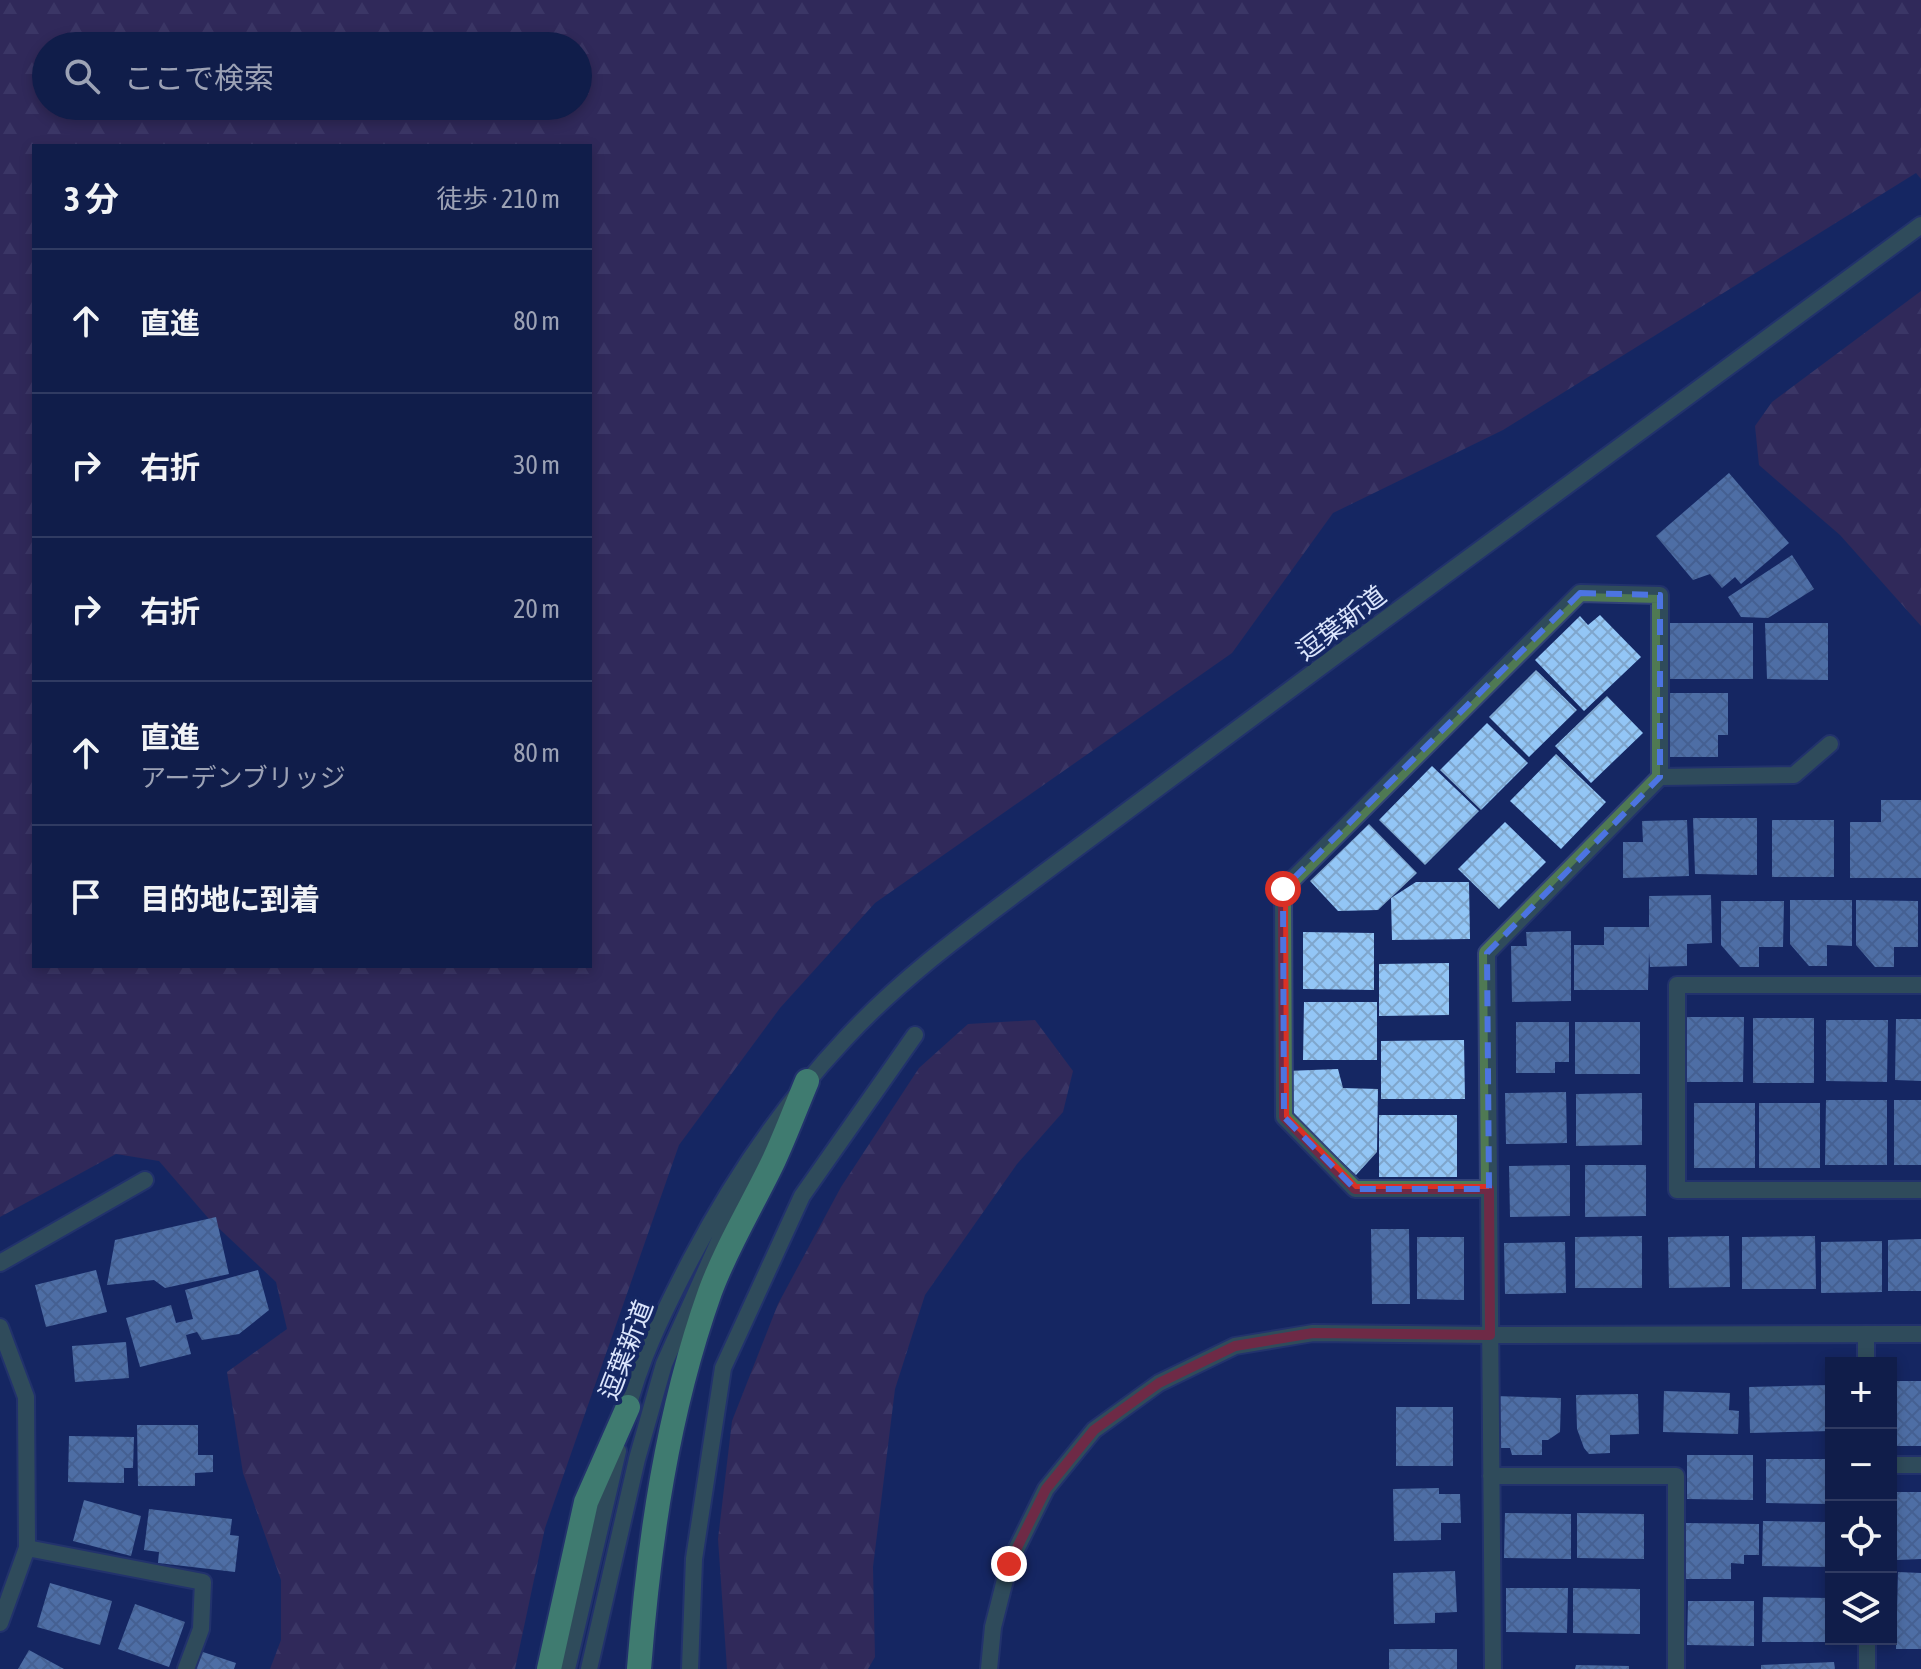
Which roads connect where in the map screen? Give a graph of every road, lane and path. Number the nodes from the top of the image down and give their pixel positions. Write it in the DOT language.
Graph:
graph roads {
  1 [pos="1921,225"];
  2 [pos="1830,744"];
  3 [pos="1660,777"];
  4 [pos="1921,985"];
  5 [pos="915,1035"];
  6 [pos="807,1081"];
  7 [pos="145,1180"];
  8 [pos="1489,1189"];
  9 [pos="1921,1190"];
  10 [pos="0,1263"];
  11 [pos="0,1327"];
  12 [pos="1866,1334"];
  13 [pos="1921,1334"];
  14 [pos="1490,1335"];
  15 [pos="1866,1357"];
  16 [pos="628,1407"];
  17 [pos="1897,1465"];
  18 [pos="1921,1465"];
  19 [pos="1491,1476"];
  20 [pos="27,1548"];
  21 [pos="0,1623"];
  22 [pos="1867,1645"];
  23 [pos="186,1669"];
  24 [pos="549,1669"];
  25 [pos="567,1669"];
  26 [pos="589,1669"];
  27 [pos="639,1669"];
  28 [pos="690,1669"];
  29 [pos="989,1669"];
  30 [pos="1493,1669"];
  31 [pos="1676,1669"];
  32 [pos="1867,1669"];
  1 -- 6 [label="street, 逗葉新道"];
  2 -- 3 [label="street"];
  3 -- 8 [label="street"];
  3 -- 8 [label="street"];
  4 -- 9 [label="street"];
  5 -- 28 [label="street"];
  6 -- 16 [label="street, 逗葉新道"];
  6 -- 26 [label="street, 逗葉新道"];
  6 -- 27 [label="highway"];
  7 -- 10 [label="street"];
  8 -- 14 [label="street"];
  11 -- 20 [label="street"];
  12 -- 13 [label="street"];
  12 -- 14 [label="street"];
  12 -- 15 [label="street"];
  14 -- 19 [label="street"];
  14 -- 29 [label="street"];
  16 -- 24 [label="highway"];
  16 -- 25 [label="street, 逗葉新道"];
  17 -- 18 [label="street"];
  19 -- 30 [label="street"];
  19 -- 31 [label="street"];
  20 -- 21 [label="street"];
  20 -- 23 [label="street"];
  22 -- 32 [label="street"];
}
